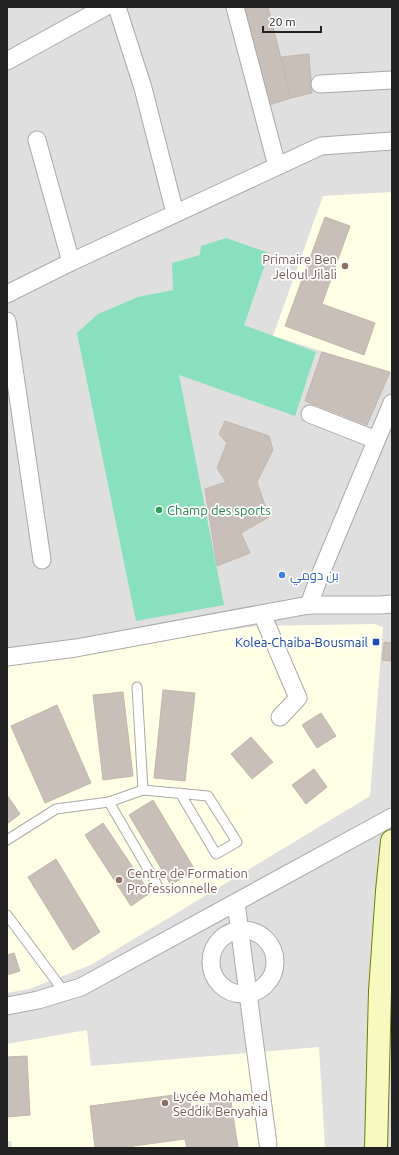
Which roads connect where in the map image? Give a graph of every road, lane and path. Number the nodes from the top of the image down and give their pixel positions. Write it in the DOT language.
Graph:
graph roads {
  1 [pos="105,7"];
  2 [pos="117,7"];
  3 [pos="236,7"];
  4 [pos="7,61"];
  5 [pos="392,80"];
  6 [pos="320,84"];
  7 [pos="37,140"];
  8 [pos="392,141"];
  9 [pos="277,166"];
  10 [pos="175,213"];
  11 [pos="71,262"];
  12 [pos="7,294"];
  13 [pos="7,321"];
  14 [pos="392,403"];
  15 [pos="310,414"];
  16 [pos="376,440"];
  17 [pos="42,560"];
  18 [pos="392,604"];
  19 [pos="309,606"];
  20 [pos="262,614"];
  21 [pos="7,658"];
  22 [pos="137,687"];
  23 [pos="280,717"];
  24 [pos="143,790"];
  25 [pos="180,793"];
  26 [pos="109,802"];
  27 [pos="392,817"];
  28 [pos="7,840"];
  29 [pos="391,854"];
  30 [pos="159,888"];
  31 [pos="389,892"];
  32 [pos="236,903"];
  33 [pos="7,915"];
  34 [pos="10,924"];
  35 [pos="240,931"];
  36 [pos="65,993"];
  37 [pos="248,994"];
  38 [pos="7,1006"];
  39 [pos="268,1144"];
  40 [pos="376,1148"];
  1 -- 4 [label="street"];
  2 -- 10 [label="street"];
  3 -- 9 [label="street"];
  5 -- 6 [label="street"];
  7 -- 11 [label="street"];
  8 -- 9 [label="street"];
  9 -- 10 [label="street"];
  10 -- 11 [label="street"];
  11 -- 12 [label="street"];
  13 -- 17 [label="street"];
  14 -- 16 [label="street"];
  15 -- 16 [label="street"];
  16 -- 19 [label="street"];
  18 -- 19 [label="street"];
  19 -- 20 [label="street"];
  20 -- 21 [label="street"];
  20 -- 23 [label="street"];
  22 -- 24 [label="lane"];
  24 -- 25 [label="lane"];
  24 -- 26 [label="lane"];
  25 -- 25 [label="lane"];
  26 -- 28 [label="lane"];
  26 -- 30 [label="lane"];
  27 -- 32 [label="street"];
  29 -- 31 [label="main road"];
  31 -- 40 [label="main road"];
  32 -- 35 [label="street"];
  32 -- 36 [label="street"];
  33 -- 34 [label="lane"];
  34 -- 36 [label="lane"];
  35 -- 37 [label="street"];
  35 -- 37 [label="street"];
  35 -- 37 [label="street"];
  36 -- 38 [label="street"];
  37 -- 39 [label="street"];
}
